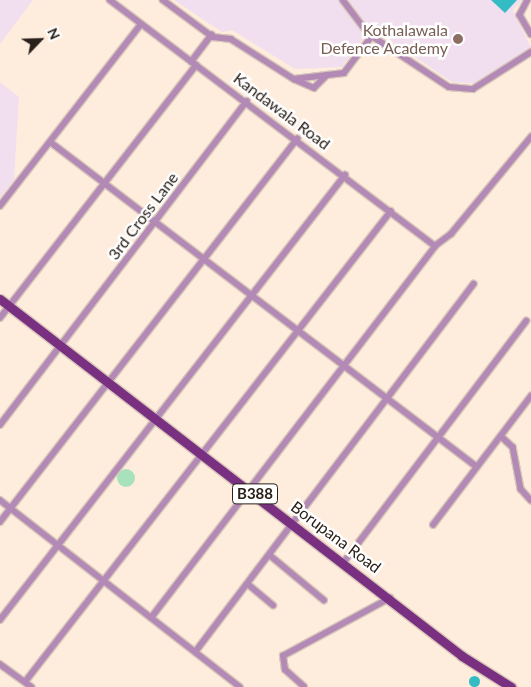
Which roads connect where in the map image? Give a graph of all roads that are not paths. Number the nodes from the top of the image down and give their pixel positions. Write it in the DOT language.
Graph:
graph roads {
  1 [pos="110,0"];
  2 [pos="163,0"];
  3 [pos="343,0"];
  4 [pos="528,0"];
  5 [pos="141,24"];
  6 [pos="531,34"];
  7 [pos="211,35"];
  8 [pos="371,37"];
  9 [pos="531,52"];
  10 [pos="193,63"];
  11 [pos="327,75"];
  12 [pos="294,79"];
  13 [pos="247,101"];
  14 [pos="531,137"];
  15 [pos="297,139"];
  16 [pos="53,144"];
  17 [pos="345,175"];
  18 [pos="104,183"];
  19 [pos="0,206"];
  20 [pos="391,211"];
  21 [pos="154,224"];
  22 [pos="435,246"];
  23 [pos="204,260"];
  24 [pos="474,284"];
  25 [pos="249,295"];
  26 [pos="0,299"];
  27 [pos="9,307"];
  28 [pos="0,318"];
  29 [pos="526,321"];
  30 [pos="296,332"];
  31 [pos="62,346"];
  32 [pos="343,366"];
  33 [pos="109,381"];
  34 [pos="531,396"];
  35 [pos="389,402"];
  36 [pos="157,418"];
  37 [pos="0,425"];
  38 [pos="436,435"];
  39 [pos="501,436"];
  40 [pos="203,453"];
  41 [pos="476,466"];
  42 [pos="250,490"];
  43 [pos="0,500"];
  44 [pos="531,500"];
  45 [pos="11,508"];
  46 [pos="0,522"];
  47 [pos="295,525"];
  48 [pos="434,526"];
  49 [pos="57,545"];
  50 [pos="271,556"];
  51 [pos="344,562"];
  52 [pos="104,580"];
  53 [pos="248,584"];
  54 [pos="392,598"];
  55 [pos="324,600"];
  56 [pos="273,605"];
  57 [pos="150,618"];
  58 [pos="0,620"];
  59 [pos="196,651"];
  60 [pos="0,664"];
  61 [pos="25,682"];
  62 [pos="32,687"];
  63 [pos="240,687"];
  64 [pos="304,687"];
  65 [pos="511,687"];
  1 -- 5 [label="street, Kandawala Road"];
  2 -- 7 [label="street"];
  3 -- 8 [label="street"];
  4 -- 6 [label="street"];
  5 -- 10 [label="street, Kandawala Road"];
  5 -- 16 [label="street"];
  7 -- 10 [label="street"];
  7 -- 12 [label="street"];
  8 -- 9 [label="street"];
  8 -- 11 [label="street"];
  10 -- 13 [label="street, Kandawala Road"];
  10 -- 18 [label="street"];
  11 -- 12 [label="street"];
  11 -- 12 [label="street"];
  13 -- 15 [label="street, Kandawala Road"];
  13 -- 21 [label="street, 3rd Cross Lane"];
  14 -- 22 [label="street"];
  15 -- 17 [label="street, Kandawala Road"];
  15 -- 23 [label="street"];
  16 -- 18 [label="street"];
  16 -- 19 [label="street"];
  17 -- 20 [label="street, Kandawala Road"];
  17 -- 25 [label="street"];
  18 -- 21 [label="street"];
  18 -- 27 [label="street"];
  20 -- 22 [label="street, Kandawala Road"];
  20 -- 30 [label="street"];
  21 -- 23 [label="street"];
  21 -- 31 [label="street, 3rd Cross Lane"];
  22 -- 32 [label="street"];
  23 -- 25 [label="street"];
  23 -- 33 [label="street"];
  24 -- 35 [label="street"];
  25 -- 30 [label="street"];
  25 -- 36 [label="street"];
  26 -- 27 [label="main road, Borupana Road / B388"];
  27 -- 28 [label="street"];
  27 -- 31 [label="main road, Borupana Road / B388"];
  29 -- 38 [label="street"];
  30 -- 32 [label="street"];
  30 -- 40 [label="street"];
  31 -- 33 [label="main road, Borupana Road / B388"];
  31 -- 37 [label="street, 3rd Cross Lane"];
  32 -- 35 [label="street"];
  32 -- 42 [label="street"];
  33 -- 36 [label="main road, Borupana Road / B388"];
  33 -- 45 [label="street"];
  34 -- 39 [label="street"];
  35 -- 38 [label="street"];
  35 -- 47 [label="street"];
  36 -- 40 [label="main road, Borupana Road / B388"];
  36 -- 49 [label="street"];
  38 -- 41 [label="street"];
  38 -- 51 [label="street"];
  39 -- 41 [label="street"];
  39 -- 44 [label="street"];
  40 -- 42 [label="main road, Borupana Road / B388"];
  40 -- 52 [label="street"];
  41 -- 48 [label="street"];
  42 -- 47 [label="main road, Borupana Road / B388"];
  42 -- 57 [label="street"];
  43 -- 45 [label="street"];
  45 -- 46 [label="street"];
  45 -- 49 [label="street"];
  47 -- 50 [label="street"];
  47 -- 51 [label="main road, Borupana Road / B388"];
  49 -- 52 [label="street"];
  49 -- 58 [label="street"];
  50 -- 53 [label="street"];
  50 -- 55 [label="street"];
  51 -- 54 [label="main road, Borupana Road / B388"];
  52 -- 57 [label="street"];
  52 -- 61 [label="street"];
  53 -- 56 [label="street"];
  53 -- 59 [label="street"];
  54 -- 64 [label="street"];
  54 -- 65 [label="main road, Borupana Road / B388"];
  57 -- 59 [label="street"];
  59 -- 63 [label="street"];
  60 -- 61 [label="street"];
  61 -- 62 [label="street"];
}
